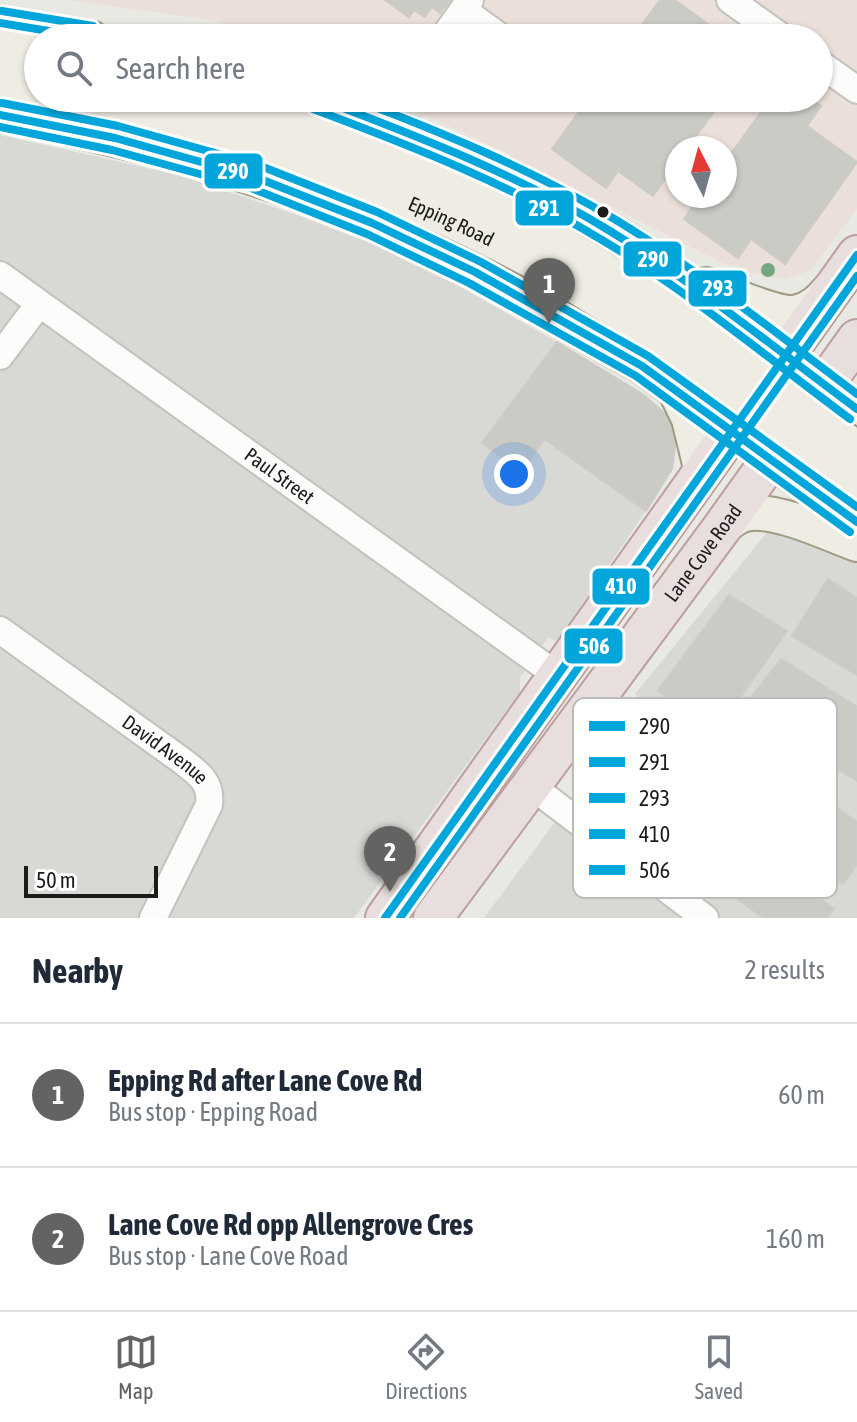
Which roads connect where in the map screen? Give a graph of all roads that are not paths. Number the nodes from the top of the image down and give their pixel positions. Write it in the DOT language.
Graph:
graph roads {
  1 [pos="730,0"];
  2 [pos="467,5"];
  3 [pos="0,23"];
  4 [pos="453,24"];
  5 [pos="487,24"];
  6 [pos="763,24"];
  7 [pos="24,27"];
  8 [pos="0,52"];
  9 [pos="24,56"];
  10 [pos="833,73"];
  11 [pos="0,83"];
  12 [pos="24,87"];
  13 [pos="857,90"];
  14 [pos="137,112"];
  15 [pos="253,112"];
  16 [pos="352,112"];
  17 [pos="0,115"];
  18 [pos="847,268"];
  19 [pos="669,270"];
  20 [pos="0,275"];
  21 [pos="39,304"];
  22 [pos="674,331"];
  23 [pos="857,339"];
  24 [pos="0,356"];
  25 [pos="784,356"];
  26 [pos="823,384"];
  27 [pos="676,391"];
  28 [pos="857,409"];
  29 [pos="731,431"];
  30 [pos="857,446"];
  31 [pos="770,459"];
  32 [pos="702,472"];
  33 [pos="852,506"];
  34 [pos="721,529"];
  35 [pos="857,544"];
  36 [pos="0,630"];
  37 [pos="558,676"];
  38 [pos="595,698"];
  39 [pos="573,727"];
  40 [pos="530,785"];
  41 [pos="573,818"];
  42 [pos="679,898"];
  43 [pos="153,918"];
  44 [pos="385,918"];
  45 [pos="433,918"];
  46 [pos="705,918"];
  1 -- 6 [label="street"];
  2 -- 4 [label="street"];
  2 -- 5 [label="street"];
  3 -- 7 [label="main road"];
  8 -- 9 [label="main road"];
  10 -- 13 [label="street"];
  11 -- 12 [label="main road"];
  14 -- 22 [label="main road, Epping Road"];
  15 -- 22 [label="main road, Epping Road"];
  16 -- 19 [label="main road"];
  17 -- 22 [label="main road"];
  18 -- 19 [label="main road"];
  18 -- 25 [label="highway"];
  19 -- 22 [label="main road"];
  20 -- 21 [label="street, Paul Street"];
  21 -- 24 [label="street"];
  21 -- 37 [label="street, Paul Street"];
  22 -- 25 [label="main road"];
  22 -- 27 [label="main road"];
  22 -- 30 [label="main road, Epping Road, bridge"];
  22 -- 33 [label="main road, Epping Road, bridge"];
  23 -- 26 [label="highway, Lane Cove Road"];
  25 -- 26 [label="highway"];
  25 -- 29 [label="highway"];
  26 -- 28 [label="main road"];
  26 -- 31 [label="highway, Lane Cove Road"];
  27 -- 29 [label="main road"];
  27 -- 32 [label="main road"];
  29 -- 31 [label="highway"];
  29 -- 32 [label="highway"];
  30 -- 33 [label="main road"];
  31 -- 33 [label="main road"];
  31 -- 34 [label="highway, Lane Cove Road"];
  32 -- 37 [label="highway"];
  34 -- 35 [label="main road"];
  34 -- 38 [label="highway, Lane Cove Road"];
  36 -- 43 [label="street, David Avenue"];
  37 -- 44 [label="highway"];
  39 -- 40 [label="highway, Lane Cove Road"];
  40 -- 41 [label="street"];
  40 -- 45 [label="highway, Lane Cove Road"];
  42 -- 46 [label="street"];
}
